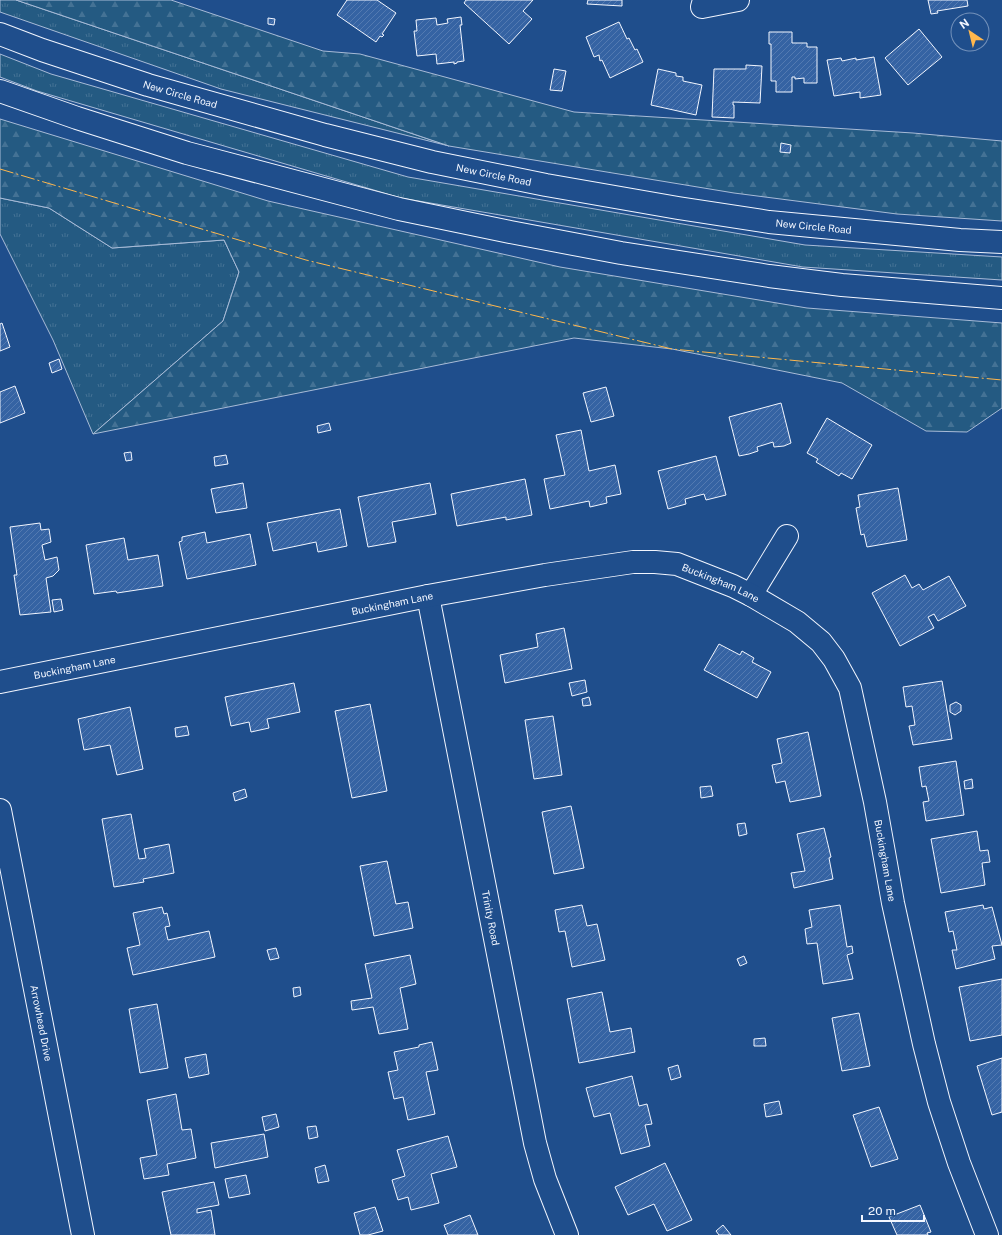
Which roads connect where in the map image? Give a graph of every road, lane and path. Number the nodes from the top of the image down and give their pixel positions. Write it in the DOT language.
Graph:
graph roads {
  1 [pos="704,0"];
  2 [pos="738,0"];
  3 [pos="0,34"];
  4 [pos="0,91"];
  5 [pos="1002,242"];
  6 [pos="1002,298"];
  7 [pos="787,536"];
  8 [pos="751,595"];
  9 [pos="428,596"];
  10 [pos="0,682"];
  11 [pos="0,810"];
  12 [pos="83,1235"];
  13 [pos="567,1235"];
  14 [pos="987,1235"];
  1 -- 2 [label="main road"];
  3 -- 5 [label="main road, New Circle Road"];
  4 -- 6 [label="main road"];
  7 -- 8 [label="main road"];
  8 -- 9 [label="main road, Buckingham Lane"];
  8 -- 14 [label="main road, Buckingham Lane"];
  9 -- 10 [label="main road, Buckingham Lane"];
  9 -- 13 [label="main road, Trinity Road"];
  11 -- 12 [label="main road, Arrowhead Drive"];
}
